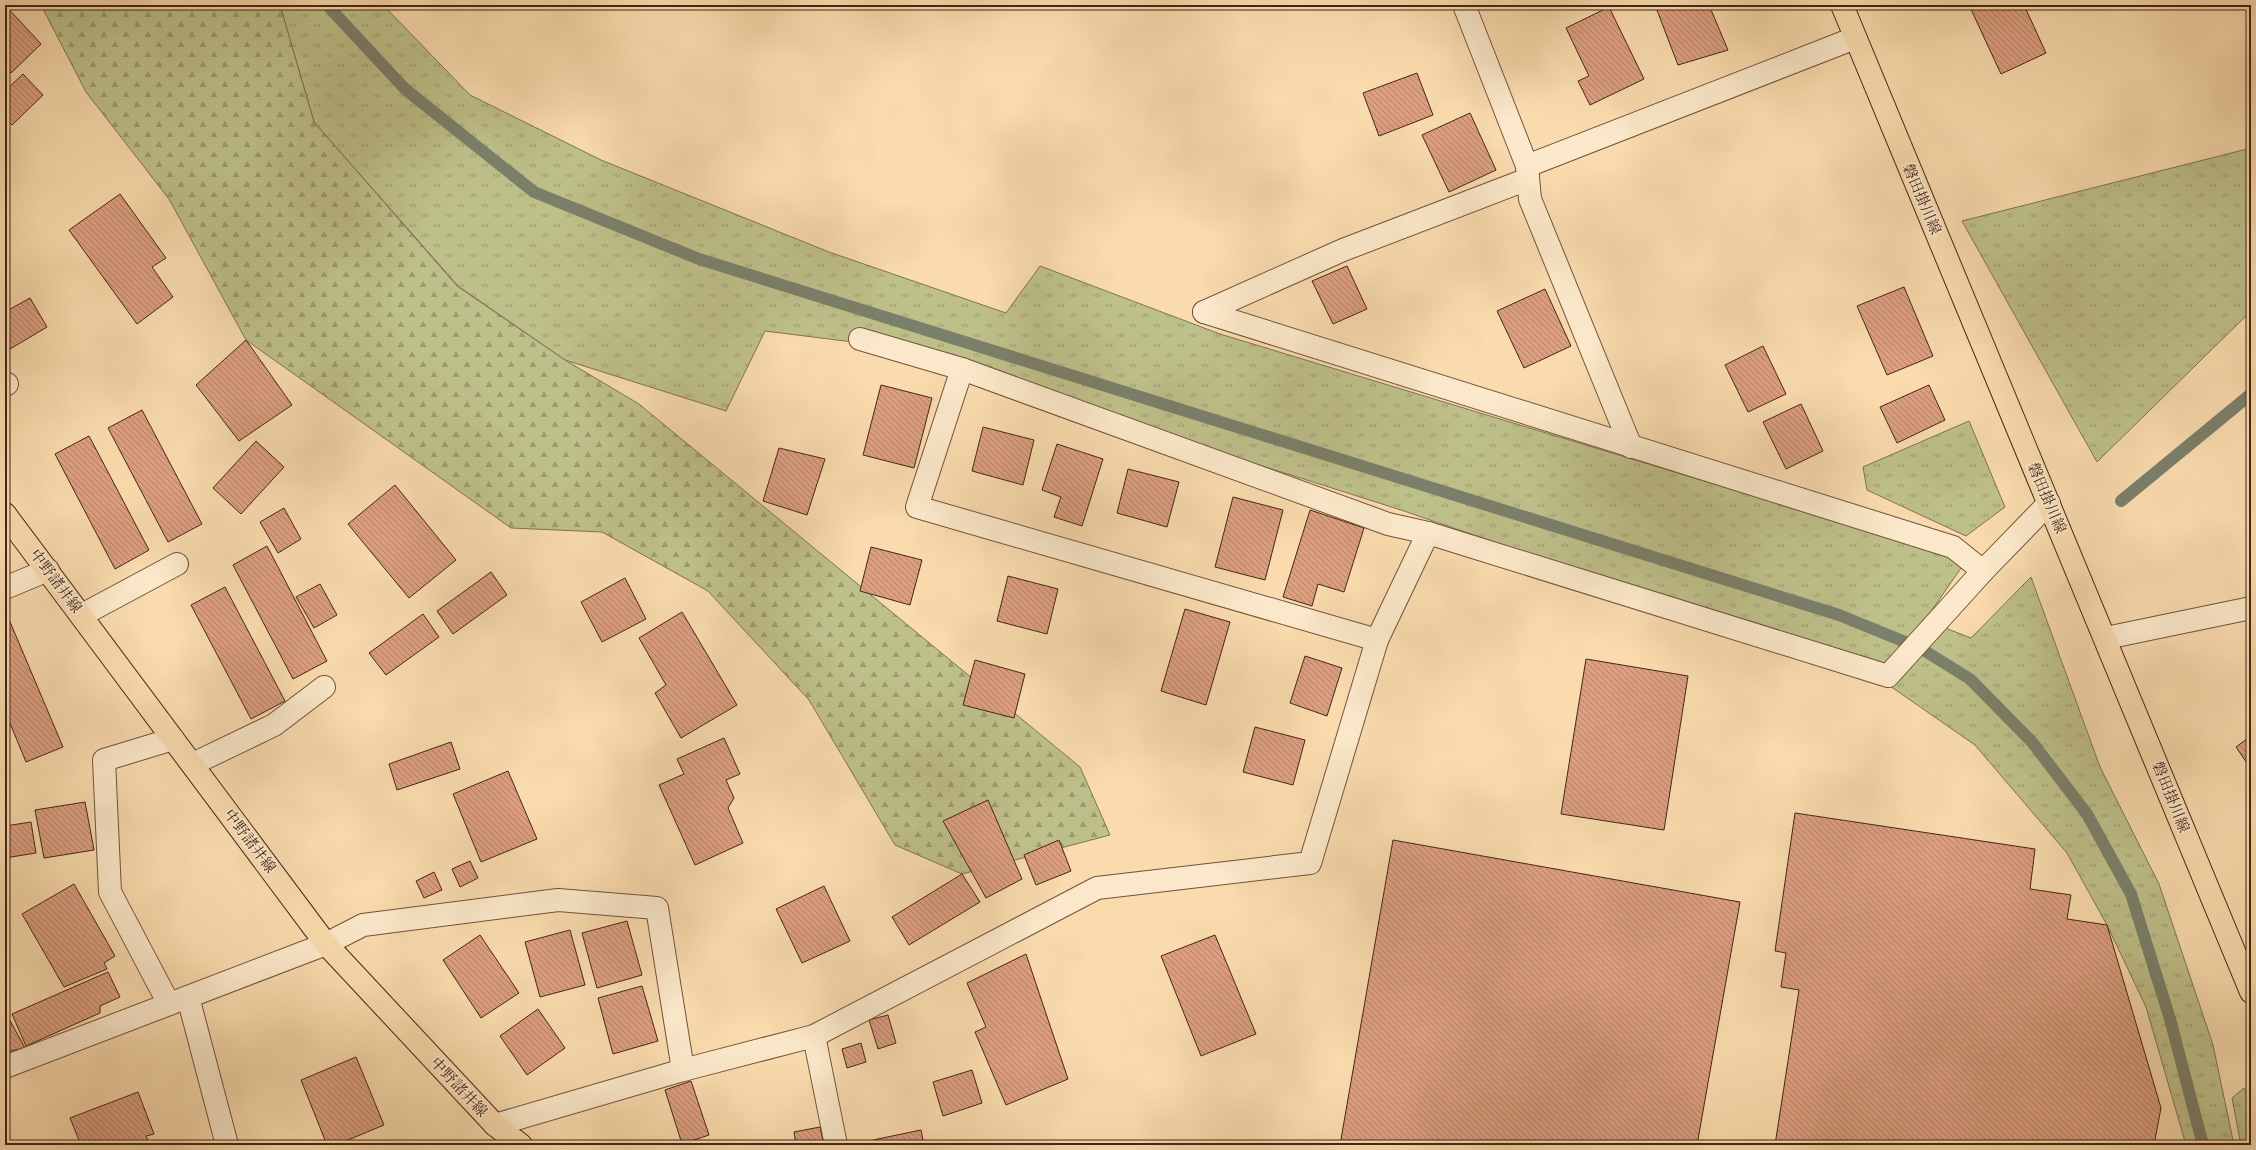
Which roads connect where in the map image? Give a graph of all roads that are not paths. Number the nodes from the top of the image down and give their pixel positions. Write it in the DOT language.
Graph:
graph roads {
  1 [pos="1464,5"];
  2 [pos="1842,5"];
  3 [pos="1855,38"];
  4 [pos="1528,173"];
  5 [pos="860,339"];
  6 [pos="962,369"];
  7 [pos="1632,447"];
  8 [pos="2049,503"];
  9 [pos="5,514"];
  10 [pos="1428,533"];
  11 [pos="177,564"];
  12 [pos="48,570"];
  13 [pos="1983,571"];
  14 [pos="5,588"];
  15 [pos="2251,608"];
  16 [pos="82,615"];
  17 [pos="2106,638"];
  18 [pos="1377,640"];
  19 [pos="324,688"];
  20 [pos="173,739"];
  21 [pos="193,764"];
  22 [pos="326,944"];
  23 [pos="2251,992"];
  24 [pos="178,1000"];
  25 [pos="814,1036"];
  26 [pos="5,1067"];
  27 [pos="683,1070"];
  28 [pos="495,1125"];
  29 [pos="227,1145"];
  30 [pos="521,1145"];
  31 [pos="836,1145"];
  1 -- 4 [label="street"];
  2 -- 3 [label="main road, 磐田掛川線"];
  3 -- 4 [label="street"];
  3 -- 8 [label="main road, 磐田掛川線"];
  4 -- 7 [label="street"];
  4 -- 7 [label="street"];
  5 -- 6 [label="street"];
  6 -- 10 [label="street"];
  6 -- 18 [label="street"];
  7 -- 13 [label="street"];
  8 -- 13 [label="street"];
  8 -- 17 [label="main road, 磐田掛川線"];
  9 -- 12 [label="main road, 中野諸井線"];
  10 -- 13 [label="street"];
  10 -- 18 [label="street"];
  11 -- 16 [label="street"];
  12 -- 14 [label="street"];
  12 -- 16 [label="main road, 中野諸井線"];
  15 -- 17 [label="street"];
  16 -- 20 [label="main road, 中野諸井線"];
  17 -- 23 [label="main road, 磐田掛川線"];
  18 -- 25 [label="street"];
  19 -- 21 [label="street"];
  20 -- 21 [label="main road, 中野諸井線"];
  20 -- 24 [label="street"];
  21 -- 22 [label="main road, 中野諸井線"];
  22 -- 24 [label="street"];
  22 -- 27 [label="street"];
  22 -- 28 [label="main road, 中野諸井線"];
  24 -- 26 [label="street"];
  24 -- 29 [label="street"];
  25 -- 27 [label="street"];
  25 -- 31 [label="street"];
  27 -- 28 [label="street"];
  28 -- 30 [label="main road, 中野諸井線"];
}
